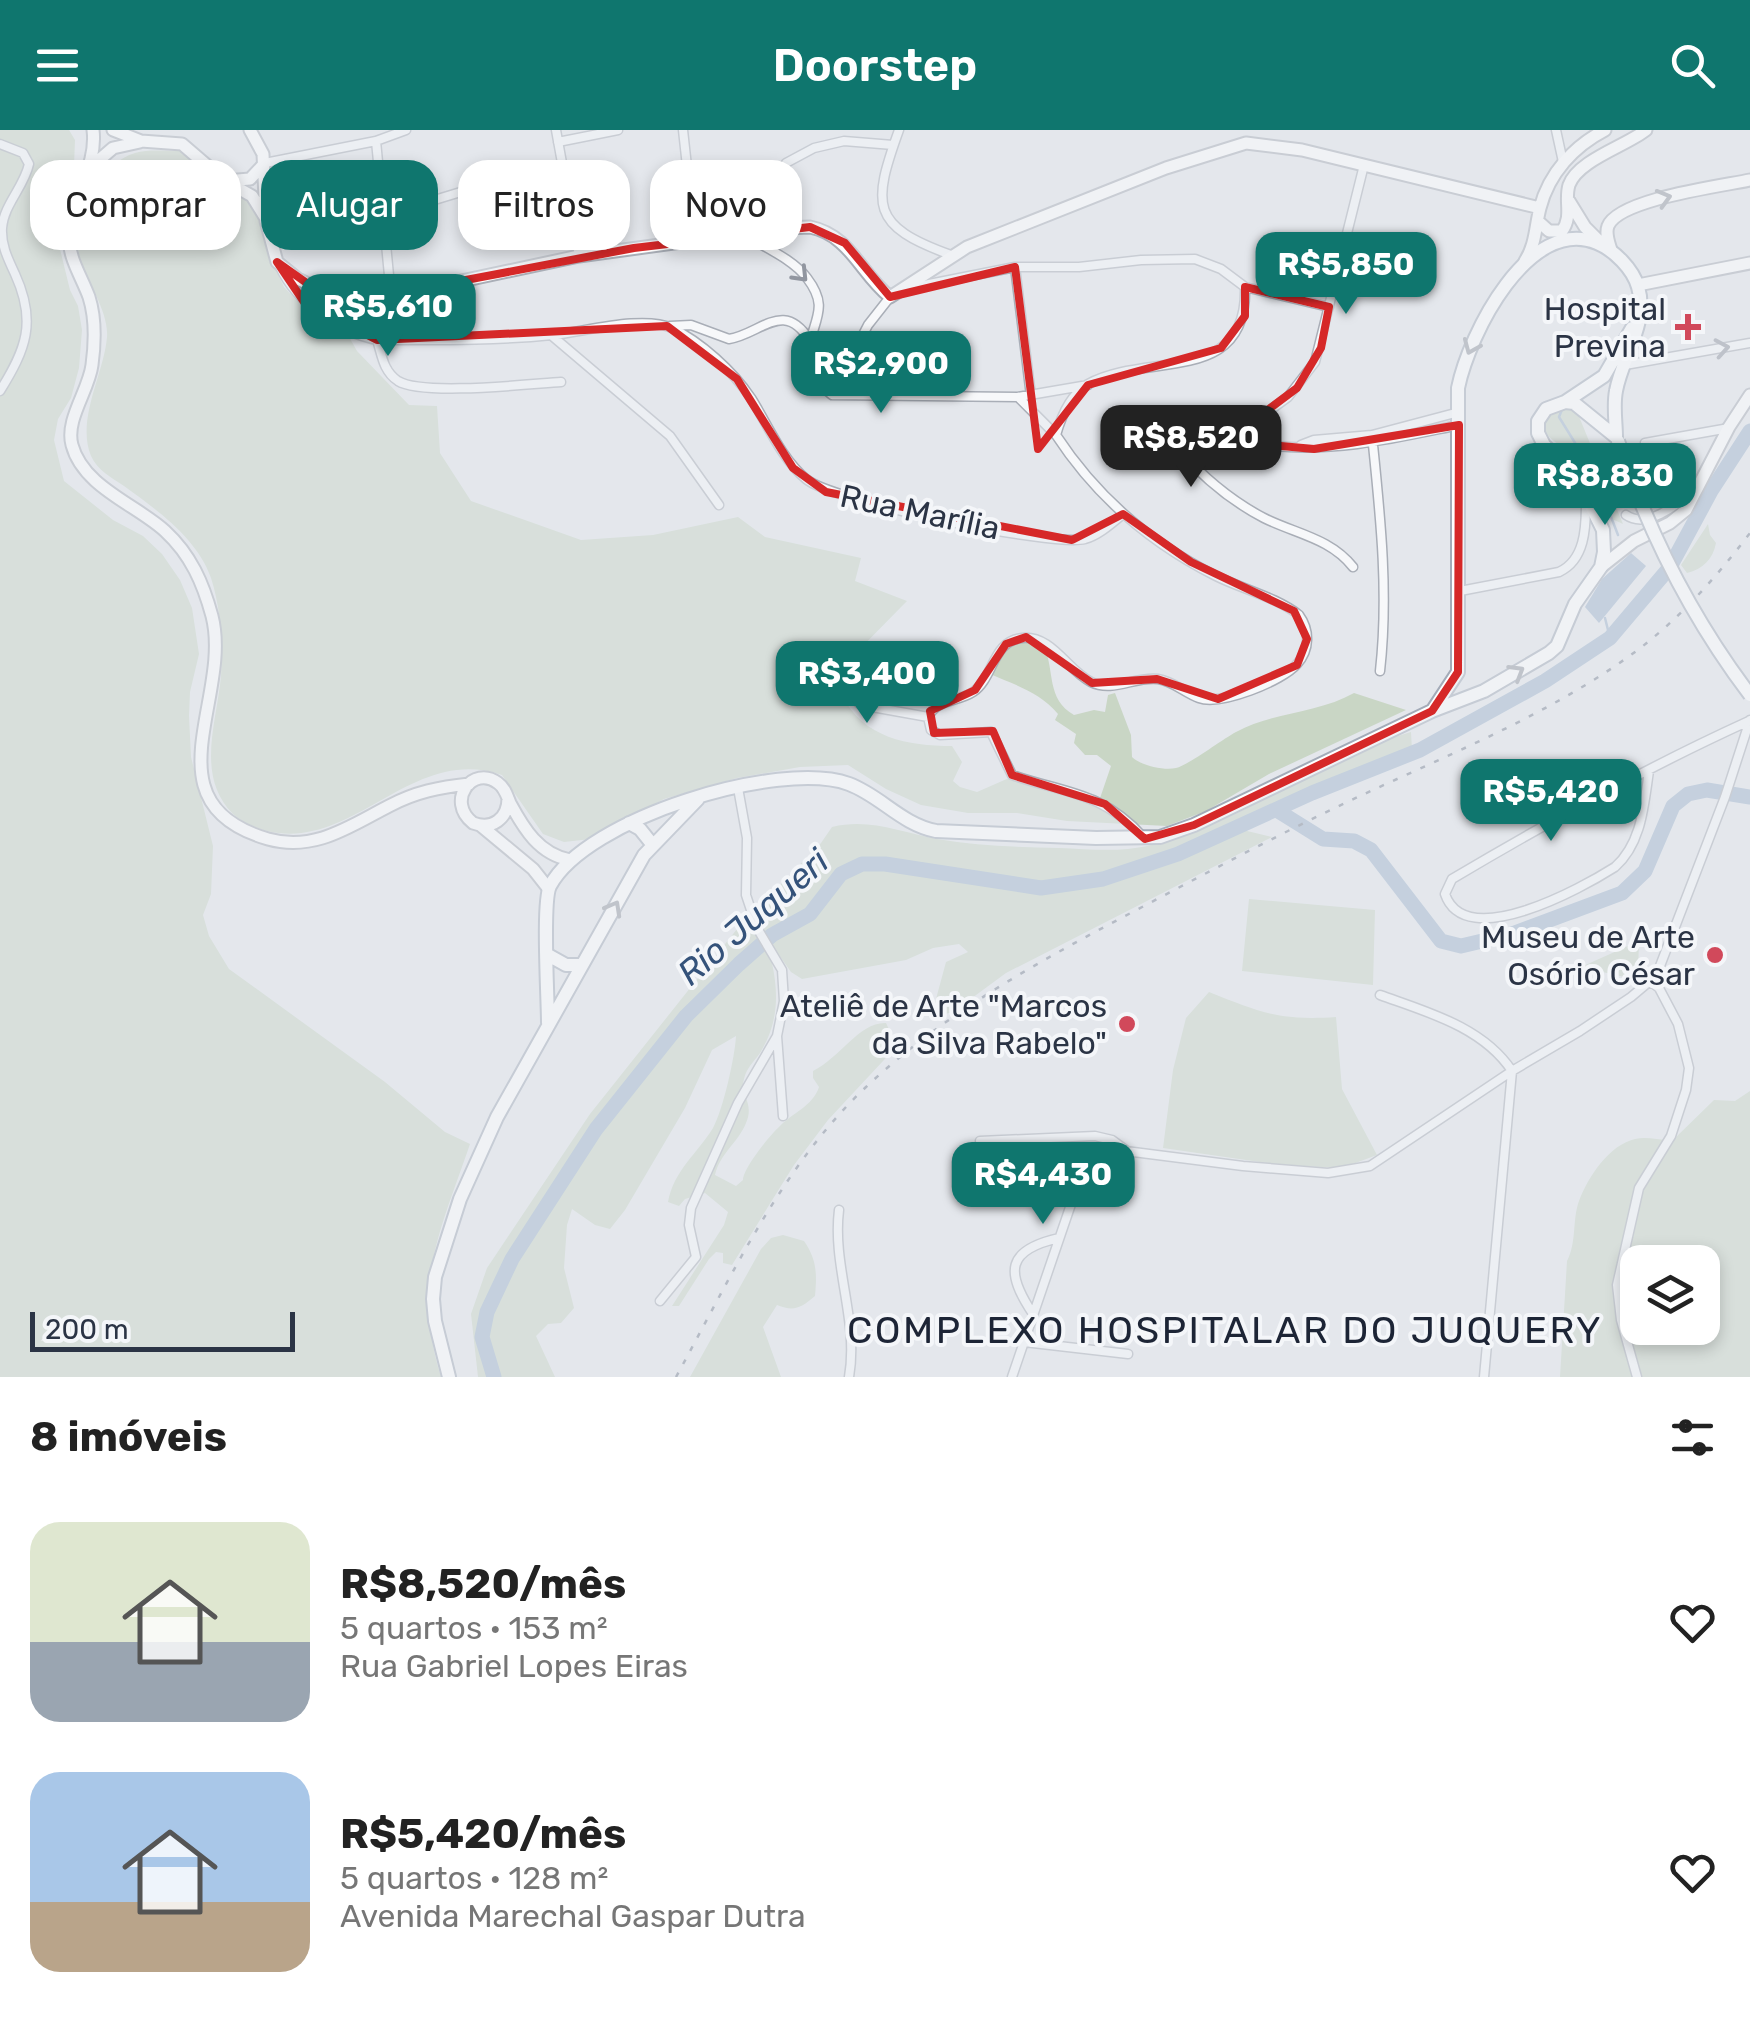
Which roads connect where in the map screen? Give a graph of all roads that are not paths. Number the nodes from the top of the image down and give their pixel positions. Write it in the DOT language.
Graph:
graph roads {
  1 [pos="93,130"];
  2 [pos="113,130"];
  3 [pos="250,130"];
  4 [pos="406,130"];
  5 [pos="556,130"];
  6 [pos="618,130"];
  7 [pos="683,130"];
  8 [pos="899,130"];
  9 [pos="1556,130"];
  10 [pos="1646,130"];
  11 [pos="1598,132"];
  12 [pos="141,141"];
  13 [pos="376,141"];
  14 [pos="558,142"];
  15 [pos="0,144"];
  16 [pos="893,145"];
  17 [pos="1622,146"];
  18 [pos="1604,154"];
  19 [pos="91,160"];
  20 [pos="98,160"];
  21 [pos="201,160"];
  22 [pos="264,160"];
  23 [pos="280,160"];
  24 [pos="378,160"];
  25 [pos="686,160"];
  26 [pos="792,160"];
  27 [pos="1562,162"];
  28 [pos="1364,165"];
  29 [pos="1750,180"];
  30 [pos="241,190"];
  31 [pos="1569,201"];
  32 [pos="1540,208"];
  33 [pos="261,212"];
  34 [pos="1539,222"];
  35 [pos="802,227"];
  36 [pos="650,246"];
  37 [pos="1606,247"];
  38 [pos="72,250"];
  39 [pos="274,250"];
  40 [pos="386,250"];
  41 [pos="768,250"];
  42 [pos="951,254"];
  43 [pos="579,256"];
  44 [pos="277,262"];
  45 [pos="1750,263"];
  46 [pos="1523,264"];
  47 [pos="1015,267"];
  48 [pos="1638,285"];
  49 [pos="1245,287"];
  50 [pos="905,289"];
  51 [pos="391,296"];
  52 [pos="890,296"];
  53 [pos="1329,307"];
  54 [pos="1638,320"];
  55 [pos="668,326"];
  56 [pos="551,336"];
  57 [pos="377,340"];
  58 [pos="810,340"];
  59 [pos="1750,343"];
  60 [pos="1625,365"];
  61 [pos="561,382"];
  62 [pos="1088,384"];
  63 [pos="0,392"];
  64 [pos="832,395"];
  65 [pos="1031,396"];
  66 [pos="1750,396"];
  67 [pos="1018,397"];
  68 [pos="1565,402"];
  69 [pos="1262,416"];
  70 [pos="1459,419"];
  71 [pos="1729,428"];
  72 [pos="1056,435"];
  73 [pos="1617,439"];
  74 [pos="1372,440"];
  75 [pos="1644,443"];
  76 [pos="1704,480"];
  77 [pos="1586,497"];
  78 [pos="719,504"];
  79 [pos="1123,514"];
  80 [pos="1626,515"];
  81 [pos="1601,567"];
  82 [pos="1353,568"];
  83 [pos="1460,591"];
  84 [pos="1380,670"];
  85 [pos="1458,672"];
  86 [pos="850,684"];
  87 [pos="1484,691"];
  88 [pos="1750,694"];
  89 [pos="1432,712"];
  90 [pos="928,716"];
  91 [pos="1750,720"];
  92 [pos="1649,771"];
  93 [pos="469,784"];
  94 [pos="738,788"];
  95 [pos="706,793"];
  96 [pos="508,798"];
  97 [pos="628,822"];
  98 [pos="480,826"];
  99 [pos="1146,840"];
  100 [pos="652,844"];
  101 [pos="570,860"];
  102 [pos="548,888"];
  103 [pos="548,955"];
  104 [pos="582,965"];
  105 [pos="1650,981"];
  106 [pos="1380,995"];
  107 [pos="548,1023"];
  108 [pos="778,1036"];
  109 [pos="1512,1070"];
  110 [pos="782,1116"];
  111 [pos="980,1141"];
  112 [pos="1130,1154"];
  113 [pos="839,1210"];
  114 [pos="1059,1238"];
  115 [pos="660,1301"];
  116 [pos="1033,1314"];
  117 [pos="1024,1342"];
  118 [pos="1128,1354"];
  119 [pos="449,1377"];
  120 [pos="848,1377"];
  121 [pos="1012,1377"];
  122 [pos="1484,1377"];
  123 [pos="1637,1377"];
  1 -- 19 [label="main road"];
  2 -- 12 [label="main road"];
  3 -- 22 [label="main road"];
  4 -- 13 [label="street"];
  5 -- 14 [label="street"];
  6 -- 14 [label="street"];
  7 -- 25 [label="street"];
  8 -- 16 [label="street"];
  9 -- 27 [label="street"];
  10 -- 17 [label="main road"];
  11 -- 17 [label="main road"];
  11 -- 18 [label="main road"];
  11 -- 27 [label="main road"];
  12 -- 20 [label="main road"];
  12 -- 21 [label="main road"];
  13 -- 23 [label="street"];
  13 -- 24 [label="street"];
  14 -- 43 [label="street"];
  15 -- 63 [label="street"];
  16 -- 26 [label="street"];
  16 -- 42 [label="street"];
  17 -- 18 [label="main road"];
  18 -- 31 [label="main road"];
  27 -- 32 [label="main road"];
  28 -- 32 [label="main road"];
  28 -- 42 [label="main road"];
  28 -- 53 [label="street"];
  37 -- 29 [label="main road, one-way"];
  30 -- 33 [label="main road"];
  31 -- 34 [label="main road"];
  31 -- 37 [label="main road"];
  32 -- 34 [label="main road"];
  34 -- 46 [label="main road"];
  35 -- 52 [label="main road"];
  36 -- 43 [label="main road"];
  37 -- 46 [label="main road"];
  37 -- 48 [label="main road"];
  38 -- 93 [label="main road"];
  39 -- 44 [label="main road"];
  40 -- 51 [label="street"];
  41 -- 58 [label="street, one-way"];
  42 -- 50 [label="main road"];
  43 -- 51 [label="main road"];
  44 -- 51 [label="main road"];
  44 -- 57 [label="street"];
  45 -- 48 [label="main road"];
  46 -- 70 [label="main road, one-way"];
  47 -- 49 [label="street"];
  47 -- 50 [label="street"];
  47 -- 65 [label="street"];
  48 -- 54 [label="main road"];
  49 -- 53 [label="street"];
  49 -- 62 [label="street"];
  50 -- 52 [label="main road"];
  52 -- 64 [label="street"];
  53 -- 69 [label="street"];
  54 -- 60 [label="main road"];
  54 -- 68 [label="main road"];
  55 -- 56 [label="street"];
  55 -- 58 [label="street"];
  55 -- 79 [label="street, Rua Marília"];
  56 -- 57 [label="street"];
  56 -- 78 [label="street"];
  57 -- 61 [label="street"];
  58 -- 64 [label="street"];
  60 -- 59 [label="street, one-way"];
  60 -- 73 [label="main road"];
  62 -- 65 [label="street"];
  62 -- 72 [label="street"];
  64 -- 67 [label="street"];
  65 -- 67 [label="street"];
  66 -- 71 [label="main road"];
  67 -- 72 [label="street"];
  68 -- 73 [label="main road"];
  68 -- 77 [label="main road"];
  69 -- 74 [label="street"];
  69 -- 82 [label="street"];
  70 -- 74 [label="street"];
  70 -- 83 [label="main road"];
  71 -- 75 [label="street"];
  71 -- 76 [label="main road"];
  72 -- 79 [label="street"];
  73 -- 88 [label="main road, bridge"];
  74 -- 84 [label="street"];
  76 -- 80 [label="street"];
  76 -- 81 [label="main road"];
  77 -- 81 [label="main road"];
  77 -- 83 [label="street"];
  79 -- 90 [label="street"];
  87 -- 81 [label="main road, one-way"];
  83 -- 85 [label="main road"];
  85 -- 87 [label="main road"];
  85 -- 89 [label="main road"];
  86 -- 90 [label="street"];
  87 -- 89 [label="main road"];
  89 -- 99 [label="main road"];
  90 -- 99 [label="street"];
  91 -- 92 [label="street"];
  91 -- 105 [label="street"];
  92 -- 92 [label="street"];
  93 -- 96 [label="main road"];
  93 -- 98 [label="main road"];
  94 -- 95 [label="main road"];
  94 -- 99 [label="main road"];
  94 -- 108 [label="street"];
  95 -- 97 [label="main road"];
  95 -- 100 [label="main road"];
  96 -- 98 [label="main road"];
  96 -- 101 [label="main road"];
  97 -- 100 [label="main road"];
  97 -- 101 [label="main road"];
  98 -- 102 [label="main road"];
  104 -- 100 [label="main road, one-way"];
  101 -- 102 [label="main road"];
  102 -- 103 [label="main road"];
  103 -- 104 [label="main road"];
  103 -- 107 [label="main road"];
  104 -- 107 [label="main road"];
  105 -- 109 [label="street"];
  105 -- 123 [label="street"];
  106 -- 109 [label="street"];
  107 -- 119 [label="main road"];
  108 -- 110 [label="street"];
  108 -- 115 [label="street"];
  109 -- 112 [label="street"];
  109 -- 122 [label="street"];
  111 -- 112 [label="street"];
  112 -- 114 [label="street"];
  113 -- 120 [label="street"];
  114 -- 116 [label="street"];
  114 -- 116 [label="street"];
  116 -- 117 [label="street"];
  117 -- 118 [label="street"];
  117 -- 121 [label="street"];
}
